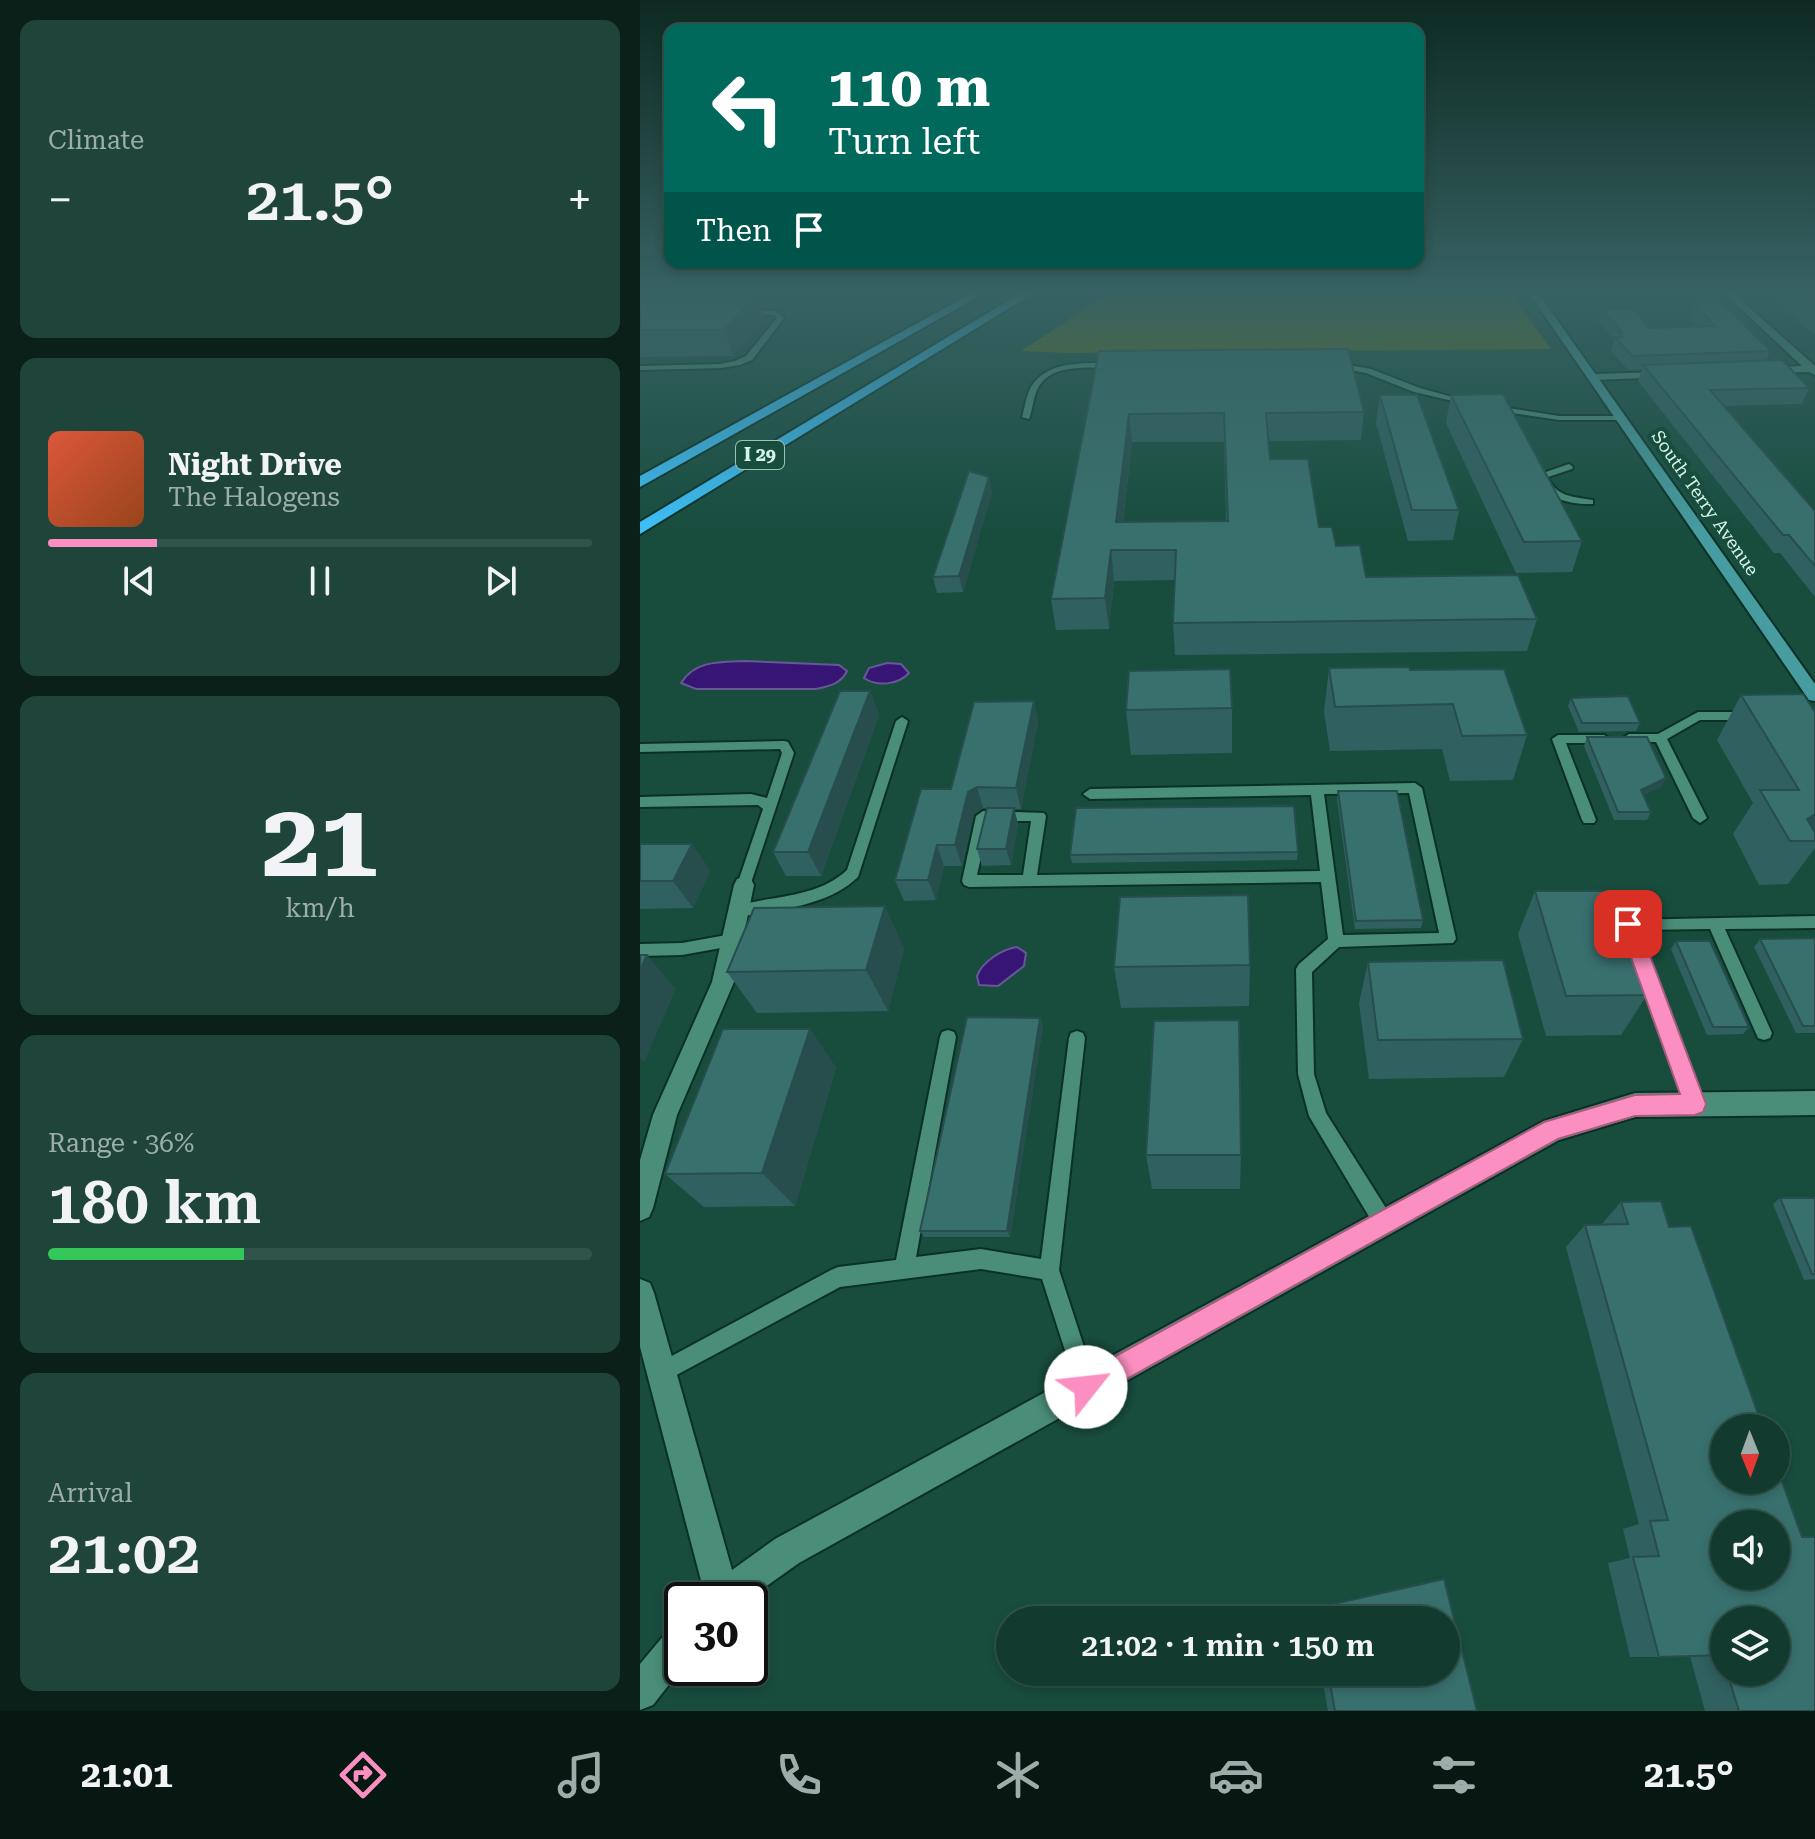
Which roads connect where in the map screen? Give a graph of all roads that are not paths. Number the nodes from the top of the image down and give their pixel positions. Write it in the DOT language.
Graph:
graph roads {
  1 [pos="836,373"];
  2 [pos="897,373"];
  3 [pos="1050,373"];
  4 [pos="1373,373"];
  5 [pos="1590,373"];
  6 [pos="1671,374"];
  7 [pos="1593,377"];
  8 [pos="1474,403"];
  9 [pos="1487,406"];
  10 [pos="1026,417"];
  11 [pos="1621,418"];
  12 [pos="1569,467"];
  13 [pos="640,482"];
  14 [pos="1590,502"];
  15 [pos="640,529"];
  16 [pos="1815,696"];
  17 [pos="1757,716"];
  18 [pos="902,721"];
  19 [pos="1660,738"];
  20 [pos="640,748"];
  21 [pos="1317,789"];
  22 [pos="1090,794"];
  23 [pos="640,802"];
  24 [pos="771,808"];
  25 [pos="1700,818"];
  26 [pos="1589,820"];
  27 [pos="1328,876"];
  28 [pos="1029,880"];
  29 [pos="744,885"];
  30 [pos="738,911"];
  31 [pos="1815,922"];
  32 [pos="1715,923"];
  33 [pos="732,940"];
  34 [pos="1336,941"];
  35 [pos="640,950"];
  36 [pos="1764,1033"];
  37 [pos="948,1037"];
  38 [pos="1077,1038"];
  39 [pos="1815,1103"];
  40 [pos="1695,1104"];
  41 [pos="640,1208"];
  42 [pos="1384,1223"];
  43 [pos="904,1268"];
  44 [pos="1049,1270"];
  45 [pos="640,1293"];
  46 [pos="662,1372"];
  47 [pos="1086,1387"];
  48 [pos="716,1582"];
  49 [pos="743,1582"];
  50 [pos="664,1662"];
  51 [pos="640,1692"];
  1 -- 13 [label="highway, I 29"];
  2 -- 15 [label="highway, I 29"];
  3 -- 10 [label="lane"];
  4 -- 8 [label="lane"];
  5 -- 7 [label="street, South Terry Avenue"];
  6 -- 7 [label="street"];
  7 -- 11 [label="street, South Terry Avenue"];
  9 -- 11 [label="lane"];
  11 -- 16 [label="street, South Terry Avenue"];
  12 -- 14 [label="lane"];
  17 -- 19 [label="lane"];
  18 -- 30 [label="lane"];
  19 -- 25 [label="lane"];
  19 -- 26 [label="lane"];
  20 -- 24 [label="lane"];
  21 -- 22 [label="lane"];
  21 -- 27 [label="lane"];
  21 -- 34 [label="lane"];
  23 -- 24 [label="lane"];
  24 -- 29 [label="lane"];
  27 -- 28 [label="lane"];
  27 -- 34 [label="lane"];
  28 -- 28 [label="lane"];
  29 -- 30 [label="street"];
  30 -- 33 [label="street"];
  31 -- 32 [label="lane"];
  32 -- 36 [label="lane"];
  32 -- 40 [label="lane"];
  33 -- 35 [label="lane"];
  33 -- 41 [label="street"];
  34 -- 42 [label="lane"];
  37 -- 43 [label="lane"];
  38 -- 44 [label="lane"];
  39 -- 40 [label="street"];
  40 -- 42 [label="street"];
  42 -- 47 [label="street"];
  43 -- 44 [label="lane"];
  43 -- 46 [label="lane"];
  44 -- 47 [label="lane"];
  45 -- 46 [label="street"];
  46 -- 48 [label="street"];
  47 -- 49 [label="street"];
  50 -- 51 [label="street"];
}
